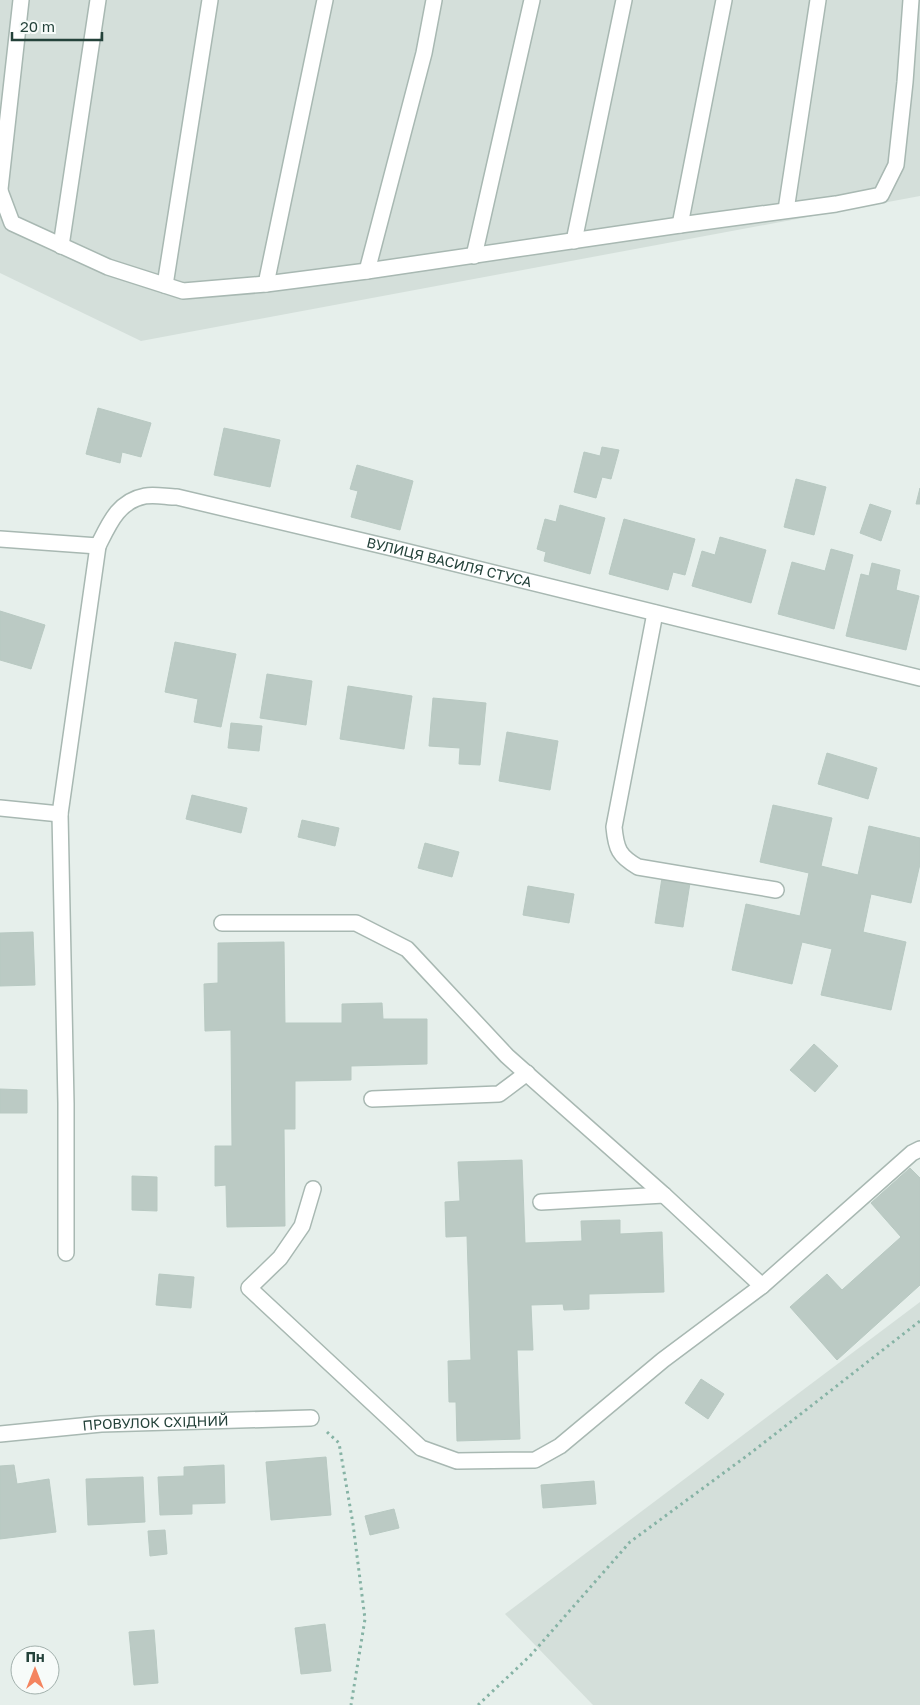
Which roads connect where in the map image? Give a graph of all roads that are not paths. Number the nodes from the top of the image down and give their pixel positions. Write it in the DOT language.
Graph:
graph roads {
  1 [pos="21,0"];
  2 [pos="98,0"];
  3 [pos="210,0"];
  4 [pos="325,0"];
  5 [pos="434,0"];
  6 [pos="532,0"];
  7 [pos="624,0"];
  8 [pos="724,0"];
  9 [pos="818,0"];
  10 [pos="911,0"];
  11 [pos="0,190"];
  12 [pos="786,210"];
  13 [pos="680,225"];
  14 [pos="574,241"];
  15 [pos="61,246"];
  16 [pos="474,256"];
  17 [pos="367,272"];
  18 [pos="266,284"];
  19 [pos="165,285"];
  20 [pos="0,538"];
  21 [pos="98,546"];
  22 [pos="655,613"];
  23 [pos="920,678"];
  24 [pos="0,808"];
  25 [pos="60,814"];
  26 [pos="776,890"];
  27 [pos="222,923"];
  28 [pos="527,1073"];
  29 [pos="372,1099"];
  30 [pos="920,1149"];
  31 [pos="313,1189"];
  32 [pos="664,1195"];
  33 [pos="541,1202"];
  34 [pos="66,1253"];
  35 [pos="762,1286"];
  36 [pos="311,1418"];
  37 [pos="0,1434"];
  1 -- 11 [label="street"];
  2 -- 15 [label="street"];
  3 -- 19 [label="street"];
  4 -- 18 [label="street"];
  5 -- 17 [label="street"];
  6 -- 16 [label="street"];
  7 -- 14 [label="street"];
  8 -- 13 [label="street"];
  9 -- 12 [label="street"];
  10 -- 12 [label="street"];
  11 -- 15 [label="street"];
  12 -- 13 [label="street"];
  13 -- 14 [label="street"];
  14 -- 16 [label="street"];
  15 -- 19 [label="street"];
  16 -- 17 [label="street"];
  17 -- 18 [label="street"];
  18 -- 19 [label="street"];
  20 -- 21 [label="street"];
  21 -- 22 [label="street, ВУЛИЦЯ ВАСИЛЯ СТУСА"];
  21 -- 25 [label="street, ВУЛИЦЯ ВАСИЛЯ СТУСА"];
  22 -- 23 [label="street, ВУЛИЦЯ ВАСИЛЯ СТУСА"];
  22 -- 26 [label="street"];
  24 -- 25 [label="street"];
  25 -- 34 [label="street, ВУЛИЦЯ ВАСИЛЯ СТУСА"];
  27 -- 28 [label="street"];
  28 -- 29 [label="street"];
  28 -- 32 [label="street"];
  30 -- 35 [label="street"];
  31 -- 35 [label="street"];
  32 -- 33 [label="street"];
  32 -- 35 [label="street"];
  36 -- 37 [label="street, ПРОВУЛОК СХІДНИЙ"];
}
